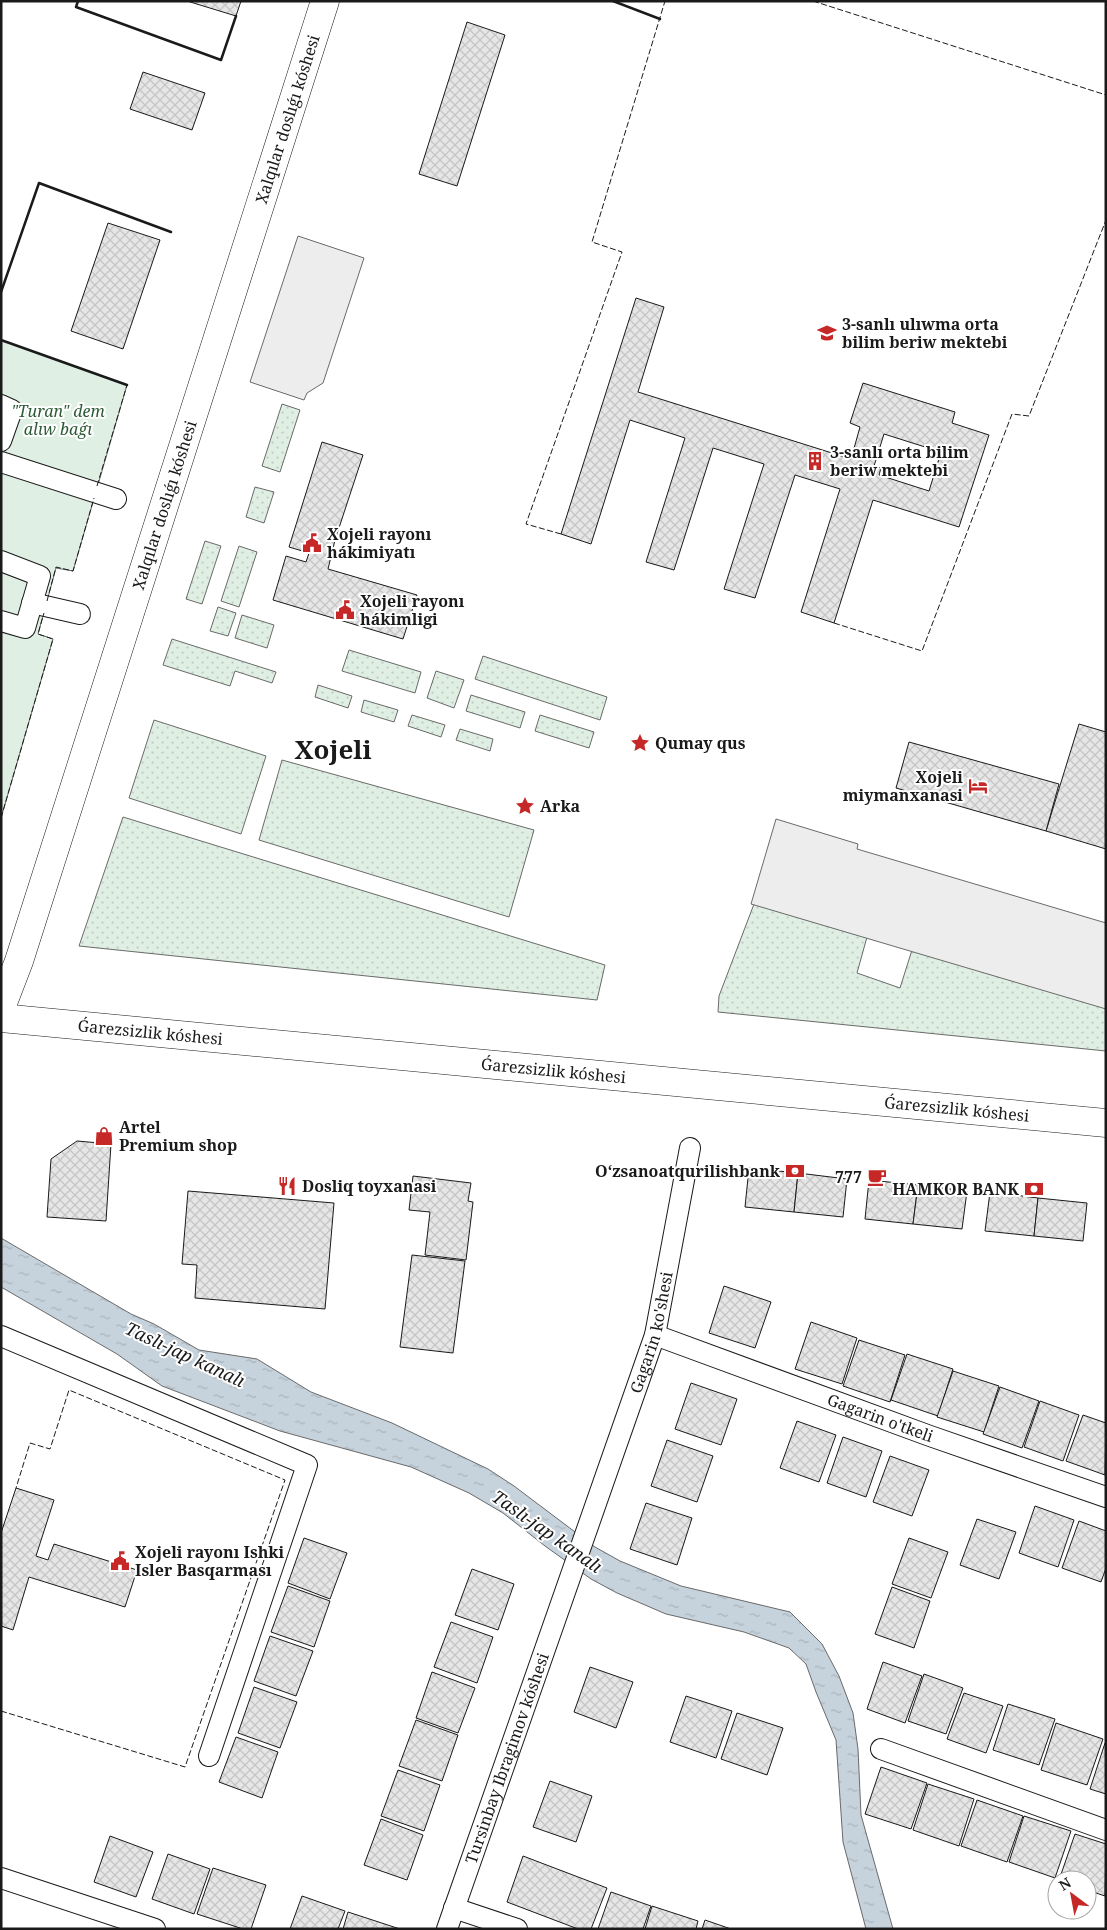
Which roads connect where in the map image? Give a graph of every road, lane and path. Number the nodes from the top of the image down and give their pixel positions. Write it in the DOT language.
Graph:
graph roads {
  1 [pos="325,1"];
  2 [pos="1,405"];
  3 [pos="1,441"];
  4 [pos="1,462"];
  5 [pos="116,499"];
  6 [pos="1,561"];
  7 [pos="32,603"];
  8 [pos="80,614"];
  9 [pos="1,621"];
  10 [pos="1,1008"];
  11 [pos="1,1018"];
  12 [pos="1106,1123"];
  13 [pos="690,1148"];
  14 [pos="655,1335"];
  15 [pos="1,1336"];
  16 [pos="1106,1497"];
  17 [pos="566,1586"];
  18 [pos="881,1749"];
  19 [pos="209,1756"];
  20 [pos="1106,1830"];
  21 [pos="1,1878"];
  22 [pos="454,1908"];
  23 [pos="155,1929"];
  24 [pos="447,1929"];
  25 [pos="516,1929"];
  1 -- 10 [label="main road, Xalqılar doslıǵı kóshesi"];
  2 -- 3 [label="street"];
  4 -- 5 [label="street"];
  6 -- 7 [label="street"];
  7 -- 8 [label="street"];
  7 -- 9 [label="street"];
  11 -- 12 [label="main road, Ǵarezsizlik kóshesi"];
  13 -- 14 [label="street, Gagarin ko'shesi"];
  14 -- 16 [label="street, Gagarin o'tkeli"];
  14 -- 17 [label="street, Gagarin ko'shesi"];
  15 -- 19 [label="street"];
  17 -- 22 [label="street, Tursinbay Ibragimov kóshesi"];
  18 -- 20 [label="street"];
  21 -- 23 [label="street"];
  22 -- 24 [label="street, Tursinbay Ibragimov kóshesi"];
  22 -- 25 [label="street"];
}
